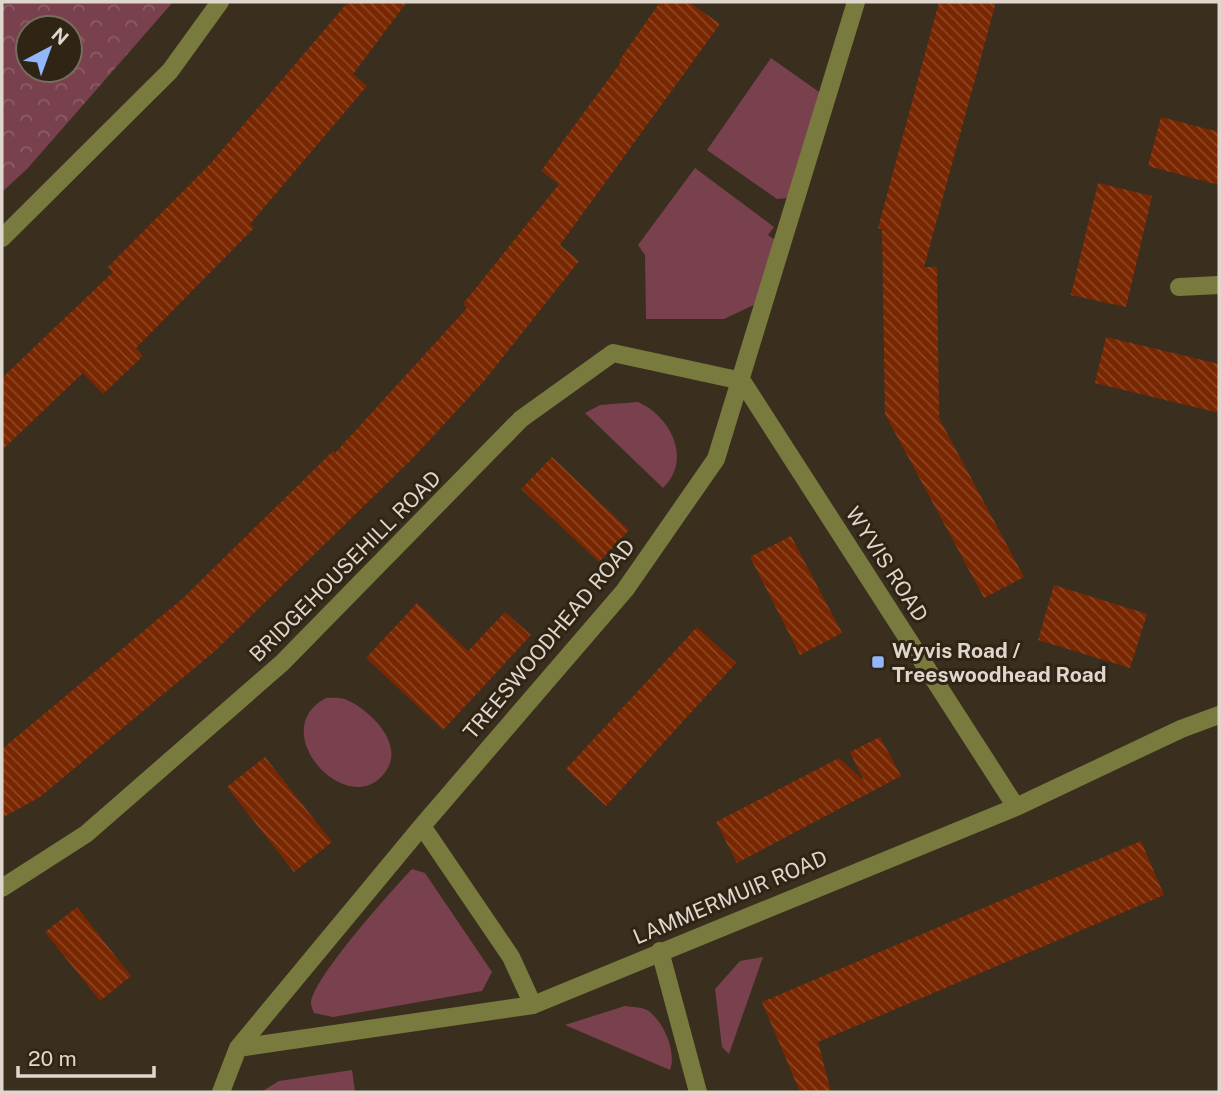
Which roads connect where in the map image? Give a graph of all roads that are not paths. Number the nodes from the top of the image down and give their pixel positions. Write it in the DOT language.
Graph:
graph roads {
  1 [pos="220,2"];
  2 [pos="856,2"];
  3 [pos="2,238"];
  4 [pos="1219,285"];
  5 [pos="1179,287"];
  6 [pos="742,381"];
  7 [pos="1219,715"];
  8 [pos="1016,807"];
  9 [pos="422,827"];
  10 [pos="2,887"];
  11 [pos="660,951"];
  12 [pos="533,1005"];
  13 [pos="238,1048"];
  14 [pos="221,1092"];
  15 [pos="698,1092"];
  1 -- 3 [label="street"];
  2 -- 6 [label="street, TREESWOODHEAD ROAD"];
  4 -- 5 [label="street"];
  6 -- 8 [label="street, WYVIS ROAD"];
  6 -- 9 [label="street, TREESWOODHEAD ROAD"];
  6 -- 10 [label="street, BRIDGEHOUSEHILL ROAD"];
  7 -- 8 [label="street, LAMMERMUIR ROAD"];
  8 -- 11 [label="street, LAMMERMUIR ROAD"];
  9 -- 12 [label="street"];
  9 -- 13 [label="street, TREESWOODHEAD ROAD"];
  11 -- 12 [label="street, LAMMERMUIR ROAD"];
  11 -- 15 [label="street"];
  12 -- 13 [label="street, LAMMERMUIR ROAD"];
  13 -- 14 [label="street, TREESWOODHEAD ROAD"];
}
